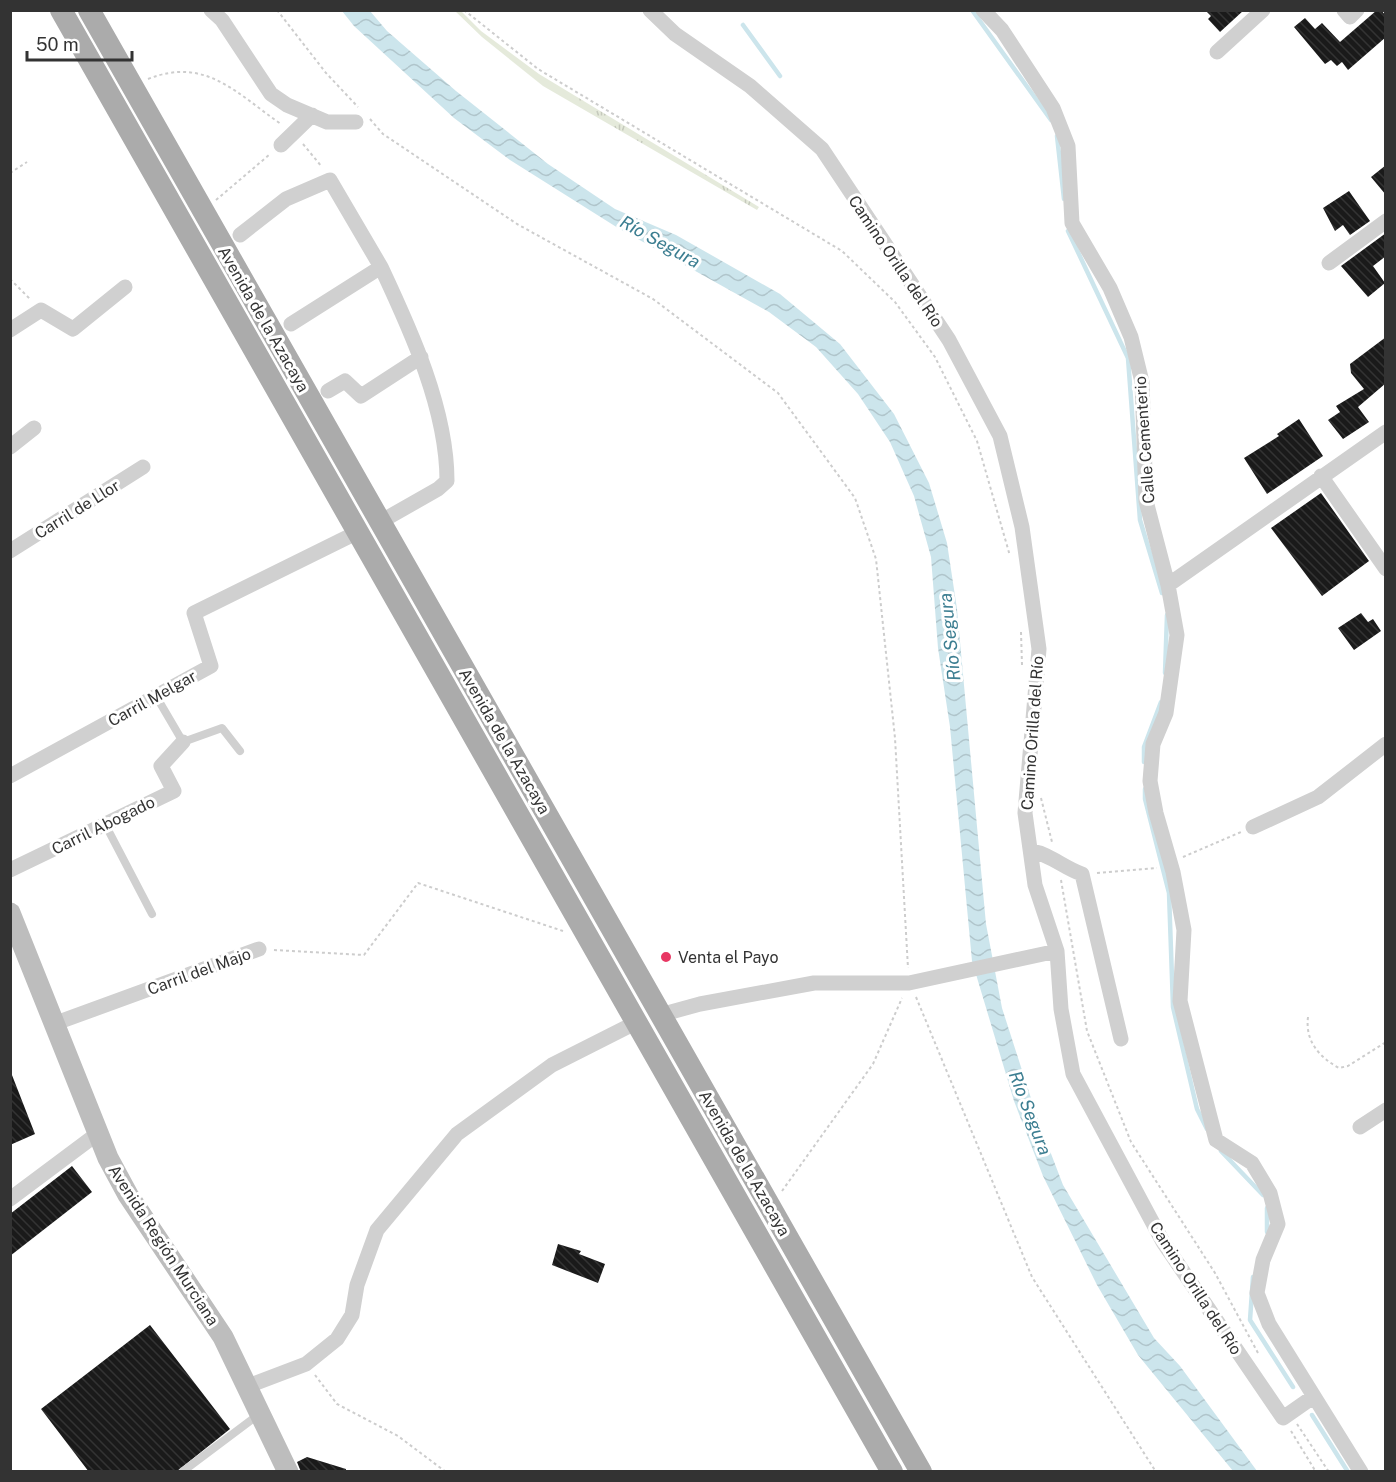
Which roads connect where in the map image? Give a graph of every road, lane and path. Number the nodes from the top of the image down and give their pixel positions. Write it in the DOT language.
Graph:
graph roads {
  1 [pos="61,10"];
  2 [pos="88,10"];
  3 [pos="211,10"];
  4 [pos="278,10"];
  5 [pos="464,10"];
  6 [pos="650,10"];
  7 [pos="983,10"];
  8 [pos="1263,10"];
  9 [pos="1344,10"];
  10 [pos="1357,10"];
  11 [pos="1218,52"];
  12 [pos="134,91"];
  13 [pos="312,115"];
  14 [pos="356,122"];
  15 [pos="294,134"];
  16 [pos="281,145"];
  17 [pos="27,162"];
  18 [pos="10,173"];
  19 [pos="330,180"];
  20 [pos="203,211"];
  21 [pos="1386,221"];
  22 [pos="240,234"];
  23 [pos="1329,263"];
  24 [pos="381,267"];
  25 [pos="10,279"];
  26 [pos="125,287"];
  27 [pos="41,309"];
  28 [pos="291,324"];
  29 [pos="10,330"];
  30 [pos="421,357"];
  31 [pos="328,391"];
  32 [pos="34,428"];
  33 [pos="1386,432"];
  34 [pos="10,447"];
  35 [pos="143,467"];
  36 [pos="1321,476"];
  37 [pos="380,522"];
  38 [pos="358,532"];
  39 [pos="10,551"];
  40 [pos="1012,562"];
  41 [pos="1386,569"];
  42 [pos="1168,585"];
  43 [pos="1021,628"];
  44 [pos="1023,673"];
  45 [pos="156,696"];
  46 [pos="183,742"];
  47 [pos="1386,744"];
  48 [pos="240,751"];
  49 [pos="10,776"];
  50 [pos="1041,797"];
  51 [pos="105,824"];
  52 [pos="1253,827"];
  53 [pos="1031,851"];
  54 [pos="1057,861"];
  55 [pos="1165,866"];
  56 [pos="10,870"];
  57 [pos="1082,874"];
  58 [pos="10,913"];
  59 [pos="152,914"];
  60 [pos="590,940"];
  61 [pos="16,942"];
  62 [pos="259,949"];
  63 [pos="1057,951"];
  64 [pos="909,983"];
  65 [pos="660,1015"];
  66 [pos="1308,1017"];
  67 [pos="637,1022"];
  68 [pos="56,1023"];
  69 [pos="1121,1039"];
  70 [pos="1386,1042"];
  71 [pos="1386,1110"];
  72 [pos="1360,1127"];
  73 [pos="97,1134"];
  74 [pos="10,1199"];
  75 [pos="770,1208"];
  76 [pos="1263,1363"];
  77 [pos="306,1364"];
  78 [pos="248,1386"];
  79 [pos="1313,1396"];
  80 [pos="261,1413"];
  81 [pos="1286,1415"];
  82 [pos="182,1472"];
  83 [pos="288,1472"];
  84 [pos="446,1472"];
  85 [pos="892,1472"];
  86 [pos="921,1472"];
  87 [pos="1156,1472"];
  88 [pos="1316,1472"];
  89 [pos="1329,1472"];
  90 [pos="1361,1472"];
  1 -- 38 [label="main road, Avenida de la Azacaya"];
  2 -- 12 [label="main road, Avenida de la Azacaya"];
  3 -- 13 [label="street"];
  4 -- 64 [label="path"];
  5 -- 40 [label="path"];
  6 -- 53 [label="street, Camino Orilla del Río"];
  7 -- 42 [label="street, Calle Cementerio"];
  8 -- 11 [label="street"];
  9 -- 10 [label="street"];
  12 -- 15 [label="path"];
  12 -- 20 [label="main road, Avenida de la Azacaya"];
  13 -- 14 [label="street"];
  13 -- 15 [label="street"];
  15 -- 16 [label="street"];
  15 -- 19 [label="path"];
  16 -- 20 [label="path"];
  17 -- 18 [label="path"];
  19 -- 22 [label="street"];
  19 -- 24 [label="street"];
  20 -- 37 [label="main road, Avenida de la Azacaya"];
  21 -- 23 [label="street"];
  24 -- 28 [label="street"];
  24 -- 30 [label="street"];
  25 -- 27 [label="path"];
  26 -- 27 [label="street"];
  27 -- 29 [label="street"];
  30 -- 31 [label="street"];
  30 -- 37 [label="street"];
  32 -- 34 [label="street"];
  33 -- 36 [label="street"];
  35 -- 39 [label="street, Carril de Llor"];
  36 -- 41 [label="street"];
  36 -- 42 [label="street"];
  37 -- 65 [label="main road, Avenida de la Azacaya"];
  38 -- 45 [label="street, Carril Melgar"];
  38 -- 60 [label="main road, Avenida de la Azacaya"];
  42 -- 55 [label="street, Calle Cementerio"];
  43 -- 44 [label="path"];
  45 -- 46 [label="lane"];
  45 -- 49 [label="street, Carril Melgar"];
  46 -- 48 [label="lane"];
  46 -- 51 [label="street, Carril Abogado"];
  47 -- 52 [label="street"];
  50 -- 54 [label="path"];
  51 -- 56 [label="street, Carril Abogado"];
  51 -- 59 [label="lane"];
  52 -- 55 [label="path"];
  53 -- 54 [label="street"];
  53 -- 63 [label="street, Camino Orilla del Río"];
  54 -- 57 [label="street"];
  54 -- 76 [label="path"];
  55 -- 57 [label="path"];
  55 -- 79 [label="street, Calle Cementerio"];
  57 -- 69 [label="street"];
  58 -- 61 [label="main road, Avenida Región Murciana"];
  60 -- 62 [label="path, Carril del Majo"];
  60 -- 67 [label="main road, Avenida de la Azacaya"];
  61 -- 68 [label="main road, Avenida Región Murciana"];
  62 -- 68 [label="street, Carril del Majo"];
  63 -- 64 [label="street"];
  63 -- 81 [label="street, Camino Orilla del Río"];
  64 -- 65 [label="street"];
  64 -- 75 [label="path"];
  64 -- 87 [label="path"];
  65 -- 75 [label="main road, Avenida de la Azacaya"];
  66 -- 70 [label="path"];
  67 -- 77 [label="street"];
  67 -- 85 [label="main road, Avenida de la Azacaya"];
  68 -- 73 [label="main road, Avenida Región Murciana"];
  71 -- 72 [label="street"];
  73 -- 74 [label="street"];
  73 -- 78 [label="main road, Avenida Región Murciana"];
  75 -- 86 [label="main road, Avenida de la Azacaya"];
  77 -- 78 [label="street"];
  77 -- 84 [label="path"];
  78 -- 80 [label="main road, Avenida Región Murciana"];
  79 -- 81 [label="street"];
  79 -- 90 [label="street, Calle Cementerio"];
  80 -- 82 [label="lane"];
  80 -- 83 [label="main road, Avenida Región Murciana"];
  81 -- 88 [label="path"];
  81 -- 89 [label="path"];
}
